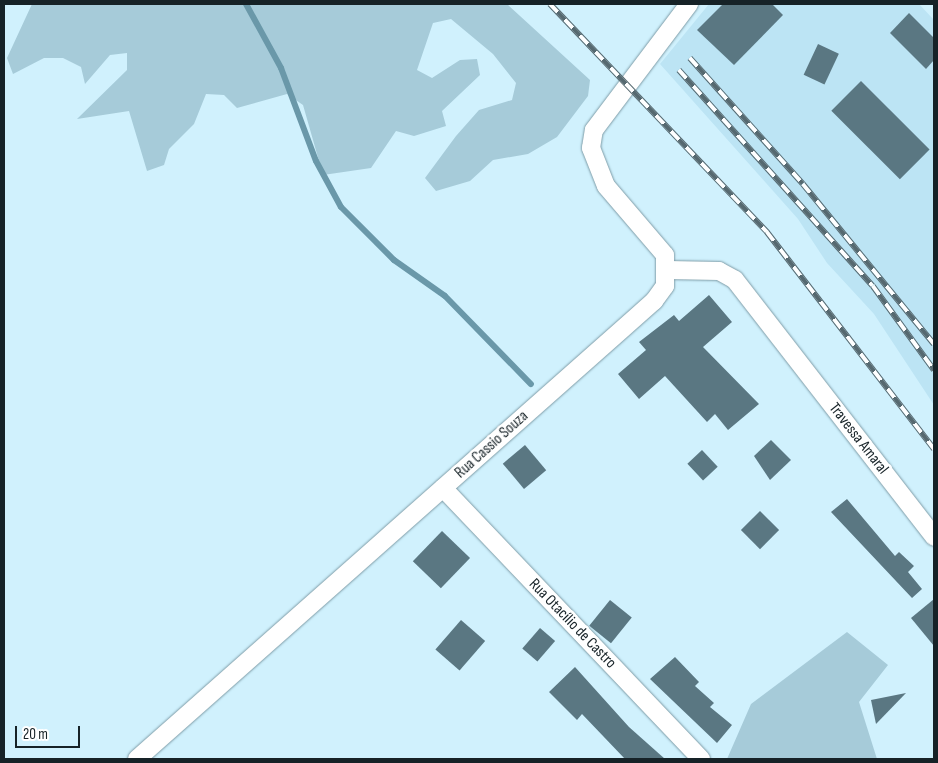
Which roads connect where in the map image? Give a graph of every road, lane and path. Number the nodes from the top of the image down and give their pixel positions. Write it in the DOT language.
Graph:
graph roads {
  1 [pos="689,4"];
  2 [pos="668,270"];
  3 [pos="443,488"];
  4 [pos="934,537"];
  5 [pos="137,759"];
  6 [pos="701,759"];
  1 -- 2 [label="street"];
  2 -- 3 [label="street, Rua Cassio Souza"];
  2 -- 4 [label="street, Travessa Amaral"];
  3 -- 5 [label="street, Rua Cassio Souza"];
  3 -- 6 [label="street, Rua Otacílio de Castro"];
}
